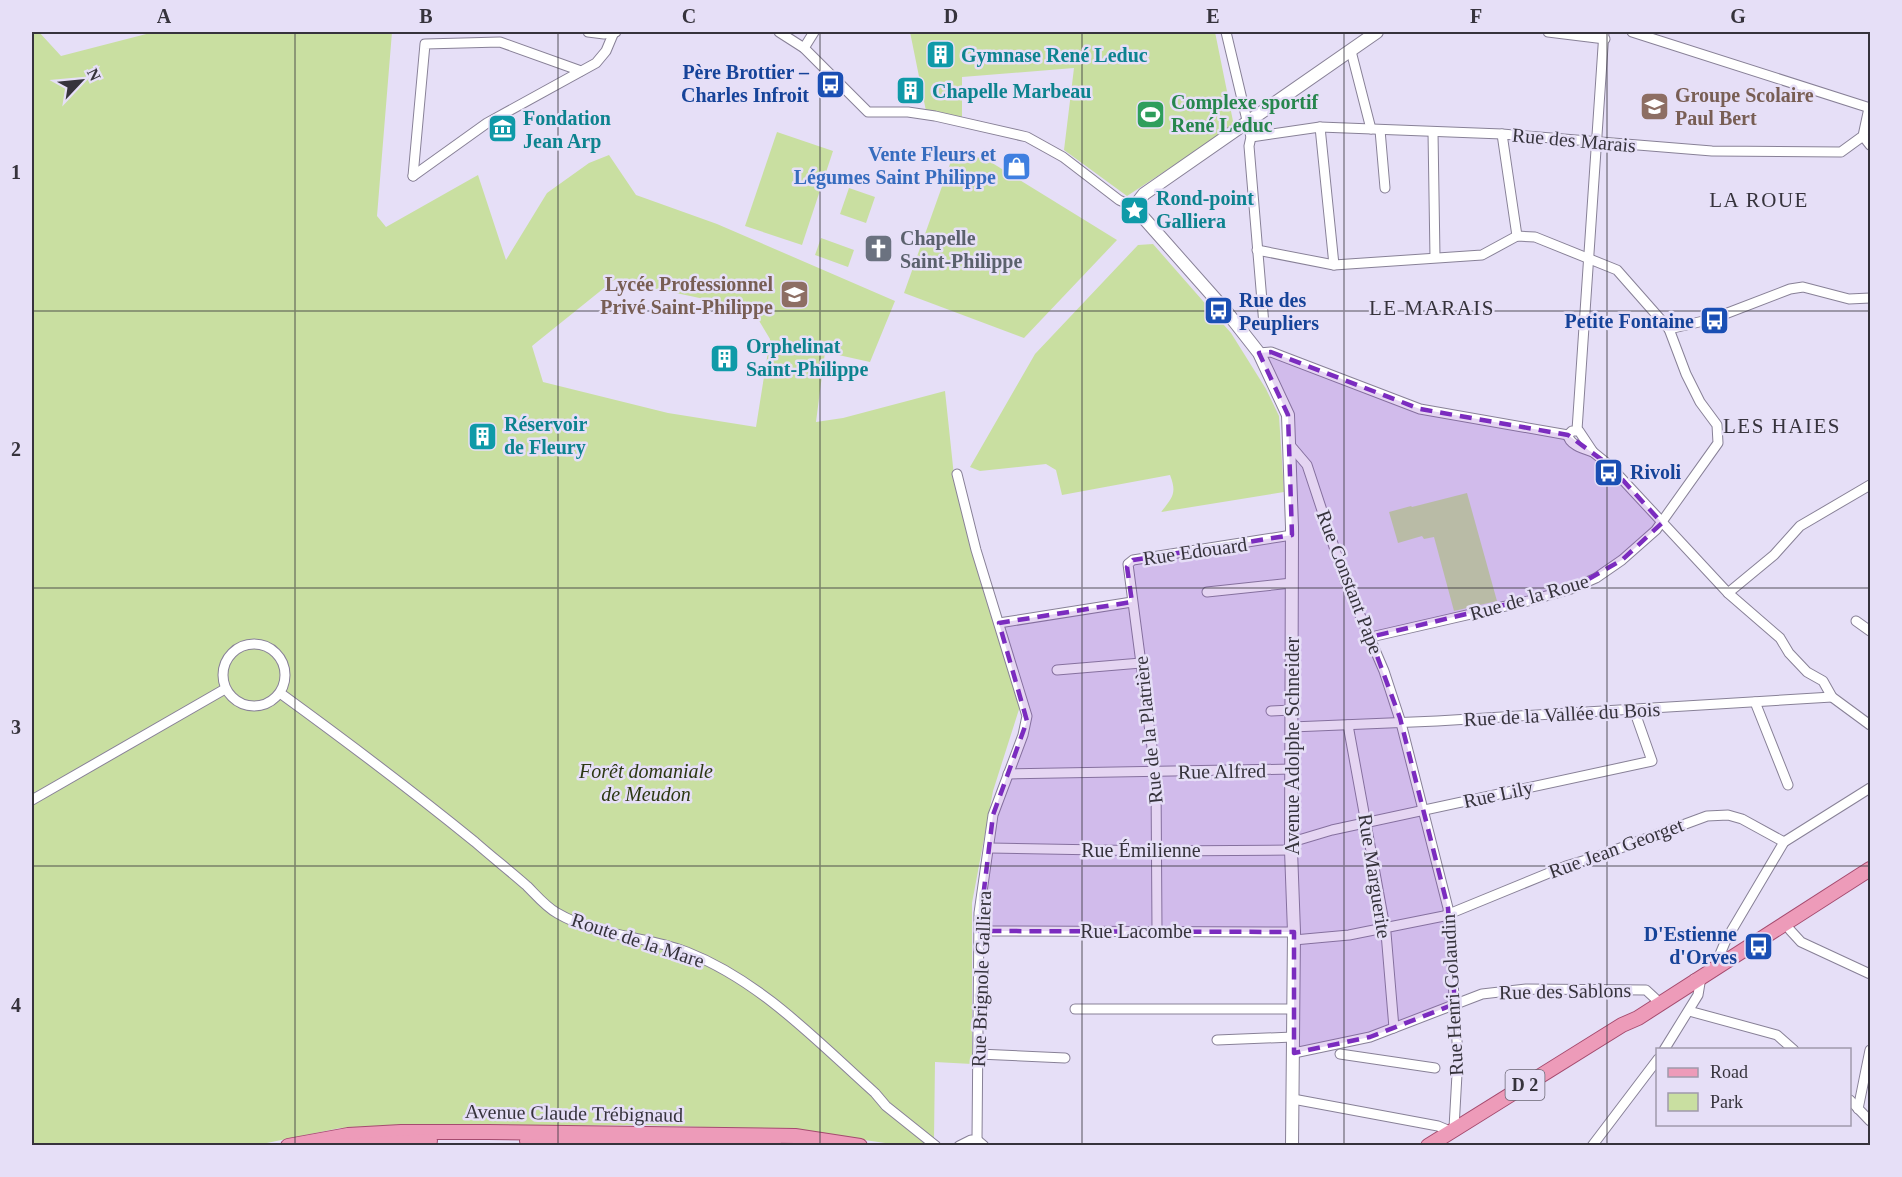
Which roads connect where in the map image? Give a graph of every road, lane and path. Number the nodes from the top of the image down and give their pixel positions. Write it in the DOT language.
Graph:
graph roads {
  1 [pos="588,32"];
  2 [pos="615,32"];
  3 [pos="779,32"];
  4 [pos="814,32"];
  5 [pos="1226,32"];
  6 [pos="1377,32"];
  7 [pos="1548,32"];
  8 [pos="1632,32"];
  9 [pos="1605,35"];
  10 [pos="804,48"];
  11 [pos="1351,51"];
  12 [pos="581,71"];
  13 [pos="1870,108"];
  14 [pos="1247,123"];
  15 [pos="1320,128"];
  16 [pos="1375,129"];
  17 [pos="1433,132"];
  18 [pos="1502,134"];
  19 [pos="1863,136"];
  20 [pos="1251,137"];
  21 [pos="1598,142"];
  22 [pos="1870,145"];
  23 [pos="1385,188"];
  24 [pos="1134,207"];
  25 [pos="1517,236"];
  26 [pos="1257,250"];
  27 [pos="1436,257"];
  28 [pos="1590,260"];
  29 [pos="1334,265"];
  30 [pos="1870,298"];
  31 [pos="1264,325"];
  32 [pos="1669,329"];
  33 [pos="1259,353"];
  34 [pos="1576,437"];
  35 [pos="1290,445"];
  36 [pos="957,474"];
  37 [pos="1870,485"];
  38 [pos="1662,523"];
  39 [pos="1292,535"];
  40 [pos="1292,583"];
  41 [pos="1207,592"];
  42 [pos="1728,593"];
  43 [pos="1132,602"];
  44 [pos="1856,621"];
  45 [pos="999,623"];
  46 [pos="1870,631"];
  47 [pos="1371,637"];
  48 [pos="1141,663"];
  49 [pos="1057,670"];
  50 [pos="225,688"];
  51 [pos="280,693"];
  52 [pos="1832,697"];
  53 [pos="1755,702"];
  54 [pos="1292,710"];
  55 [pos="1634,710"];
  56 [pos="1270,711"];
  57 [pos="1401,723"];
  58 [pos="1348,725"];
  59 [pos="1870,725"];
  60 [pos="1292,727"];
  61 [pos="1292,770"];
  62 [pos="1156,772"];
  63 [pos="1008,774"];
  64 [pos="1788,785"];
  65 [pos="1870,788"];
  66 [pos="32,800"];
  67 [pos="1424,810"];
  68 [pos="1366,823"];
  69 [pos="1784,842"];
  70 [pos="1292,846"];
  71 [pos="990,848"];
  72 [pos="1157,851"];
  73 [pos="1870,869"];
  74 [pos="1449,914"];
  75 [pos="1385,927"];
  76 [pos="1790,930"];
  77 [pos="979,931"];
  78 [pos="1157,931"];
  79 [pos="1294,936"];
  80 [pos="1719,963"];
  81 [pos="1870,974"];
  82 [pos="1694,979"];
  83 [pos="1658,1001"];
  84 [pos="1455,1004"];
  85 [pos="1075,1008"];
  86 [pos="1293,1009"];
  87 [pos="1689,1011"];
  88 [pos="1394,1028"];
  89 [pos="1293,1038"];
  90 [pos="1217,1040"];
  91 [pos="1665,1048"];
  92 [pos="1792,1048"];
  93 [pos="1870,1050"];
  94 [pos="1294,1053"];
  95 [pos="978,1054"];
  96 [pos="1340,1054"];
  97 [pos="1065,1058"];
  98 [pos="1656,1062"];
  99 [pos="1435,1068"];
  100 [pos="1293,1099"];
  101 [pos="1851,1101"];
  102 [pos="1858,1109"];
  103 [pos="1870,1121"];
  104 [pos="1452,1130"];
  105 [pos="980,1143"];
  106 [pos="288,1146"];
  107 [pos="343,1146"];
  108 [pos="775,1146"];
  109 [pos="860,1146"];
  110 [pos="936,1146"];
  111 [pos="959,1146"];
  112 [pos="1292,1146"];
  113 [pos="1428,1146"];
  114 [pos="1592,1146"];
  1 -- 2 [label="street"];
  2 -- 12 [label="street"];
  3 -- 10 [label="street"];
  4 -- 10 [label="street"];
  5 -- 14 [label="street"];
  6 -- 11 [label="street"];
  7 -- 9 [label="street"];
  8 -- 13 [label="street"];
  9 -- 21 [label="street"];
  10 -- 24 [label="street"];
  11 -- 14 [label="street"];
  11 -- 16 [label="street"];
  12 -- 12 [label="street"];
  13 -- 19 [label="street"];
  14 -- 20 [label="street"];
  14 -- 24 [label="street"];
  15 -- 16 [label="street, Rue des Marais"];
  15 -- 20 [label="street, Rue des Marais"];
  15 -- 29 [label="street"];
  16 -- 17 [label="street, Rue des Marais"];
  16 -- 23 [label="street"];
  17 -- 18 [label="street, Rue des Marais"];
  17 -- 27 [label="street"];
  18 -- 21 [label="street, Rue des Marais"];
  18 -- 25 [label="street"];
  19 -- 21 [label="street, Rue des Marais"];
  19 -- 22 [label="street"];
  20 -- 26 [label="street"];
  21 -- 28 [label="street"];
  24 -- 33 [label="street, Avenue Adolphe Schneider"];
  25 -- 27 [label="street"];
  25 -- 28 [label="street"];
  26 -- 29 [label="street"];
  26 -- 31 [label="street"];
  27 -- 29 [label="street"];
  28 -- 32 [label="street"];
  28 -- 34 [label="street"];
  30 -- 32 [label="street"];
  32 -- 38 [label="street, Rue de la Roue"];
  33 -- 34 [label="street"];
  33 -- 35 [label="street, Avenue Adolphe Schneider"];
  34 -- 38 [label="street"];
  35 -- 39 [label="street, Avenue Adolphe Schneider"];
  35 -- 47 [label="street, Rue Constant Pape"];
  36 -- 45 [label="street, Rue Brignole Galliera"];
  37 -- 42 [label="street"];
  38 -- 42 [label="street"];
  38 -- 47 [label="street, Rue de la Roue"];
  39 -- 40 [label="street, Avenue Adolphe Schneider"];
  39 -- 43 [label="street, Rue Edouard"];
  40 -- 41 [label="street"];
  40 -- 54 [label="street, Avenue Adolphe Schneider"];
  42 -- 52 [label="street"];
  43 -- 45 [label="street"];
  43 -- 48 [label="street, Rue de la Platrière"];
  44 -- 46 [label="street"];
  45 -- 63 [label="street, Rue Brignole Galliera"];
  47 -- 57 [label="street, Rue Constant Pape"];
  48 -- 49 [label="street"];
  48 -- 62 [label="street, Rue de la Platrière"];
  50 -- 51 [label="street"];
  50 -- 51 [label="street"];
  50 -- 66 [label="street"];
  51 -- 110 [label="street, Route de la Mare"];
  52 -- 53 [label="street, Rue de la Vallée du Bois"];
  52 -- 59 [label="street"];
  53 -- 55 [label="street, Rue de la Vallée du Bois"];
  53 -- 64 [label="street"];
  54 -- 56 [label="street"];
  54 -- 60 [label="street, Avenue Adolphe Schneider"];
  55 -- 57 [label="street, Rue de la Vallée du Bois"];
  55 -- 67 [label="street, Rue Lily"];
  57 -- 58 [label="street, Rue de la Vallée du Bois"];
  57 -- 67 [label="street, Rue Henri Golaudin"];
  58 -- 60 [label="street, Rue de la Vallée du Bois"];
  58 -- 68 [label="street, Rue Marguerite"];
  60 -- 61 [label="street, Avenue Adolphe Schneider"];
  61 -- 62 [label="street, Rue Alfred"];
  61 -- 70 [label="street, Avenue Adolphe Schneider"];
  62 -- 63 [label="street, Rue Alfred"];
  62 -- 72 [label="street, Rue de la Platrière"];
  63 -- 71 [label="street, Rue Brignole Galliera"];
  65 -- 69 [label="street"];
  67 -- 68 [label="street, Rue Lily"];
  67 -- 74 [label="street, Rue Henri Golaudin"];
  68 -- 70 [label="street, Rue Lily"];
  68 -- 75 [label="street, Rue Marguerite"];
  69 -- 74 [label="street, Rue Jean Georget"];
  69 -- 80 [label="street"];
  70 -- 72 [label="street, Rue Émilienne"];
  70 -- 79 [label="street, Avenue Adolphe Schneider"];
  71 -- 72 [label="street, Rue Émilienne"];
  71 -- 77 [label="street, Rue Brignole Galliera"];
  72 -- 78 [label="street, Rue de la Platrière"];
  73 -- 80 [label="main road, D 2"];
  74 -- 75 [label="street, Rue Jean Georget"];
  74 -- 84 [label="street, Rue Henri Golaudin"];
  75 -- 79 [label="street, Rue Lacombe"];
  75 -- 88 [label="street, Rue Marguerite"];
  76 -- 81 [label="street"];
  77 -- 78 [label="street, Rue Lacombe"];
  77 -- 95 [label="street, Rue Brignole Galliera"];
  78 -- 79 [label="street, Rue Lacombe"];
  79 -- 86 [label="street, Avenue Adolphe Schneider"];
  80 -- 82 [label="main road, D 2"];
  82 -- 83 [label="main road, D 2"];
  82 -- 87 [label="street"];
  83 -- 84 [label="street, Rue des Sablons"];
  83 -- 104 [label="main road, D 2"];
  84 -- 88 [label="street, Rue des Sablons"];
  84 -- 104 [label="street, Rue Henri Golaudin"];
  85 -- 86 [label="street"];
  86 -- 89 [label="street, Avenue Adolphe Schneider"];
  87 -- 91 [label="street"];
  87 -- 92 [label="street"];
  88 -- 94 [label="street, Rue des Sablons"];
  89 -- 90 [label="street"];
  89 -- 94 [label="street, Avenue Adolphe Schneider"];
  93 -- 102 [label="street"];
  94 -- 100 [label="street, Avenue Adolphe Schneider"];
  95 -- 97 [label="street"];
  95 -- 105 [label="street, Rue Brignole Galliera"];
  96 -- 99 [label="street"];
  98 -- 114 [label="street"];
  100 -- 104 [label="street"];
  100 -- 112 [label="street, Avenue Adolphe Schneider"];
  101 -- 102 [label="street"];
  102 -- 103 [label="street"];
  104 -- 113 [label="main road, D 2"];
  105 -- 111 [label="street"];
  106 -- 109 [label="main road, Avenue Claude Trébignaud"];
  107 -- 108 [label="main road, Avenue Claude Trébignaud"];
}
